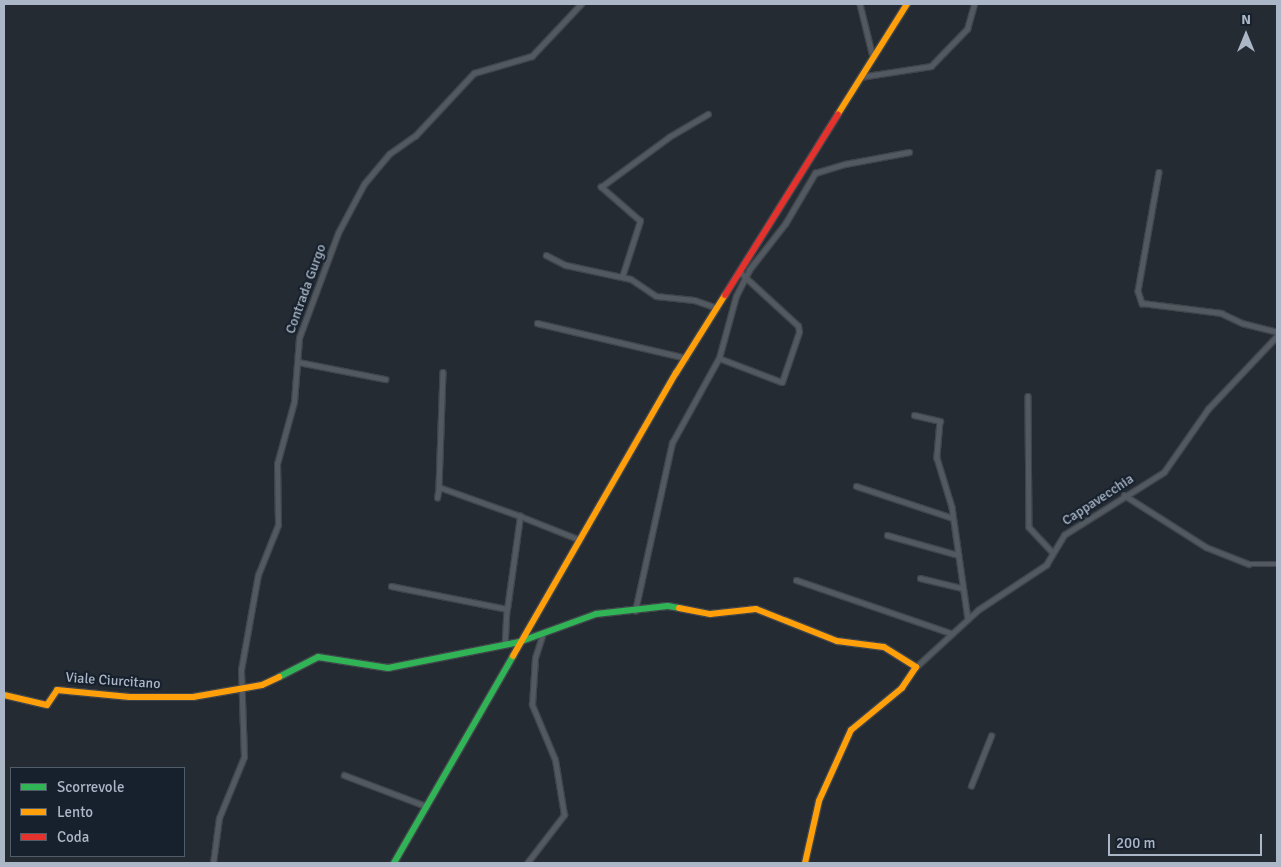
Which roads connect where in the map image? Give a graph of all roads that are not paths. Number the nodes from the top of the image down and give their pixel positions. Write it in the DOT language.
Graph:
graph roads {
  1 [pos="582,4"];
  2 [pos="860,4"];
  3 [pos="907,4"];
  4 [pos="974,4"];
  5 [pos="873,57"];
  6 [pos="860,77"];
  7 [pos="708,114"];
  8 [pos="909,152"];
  9 [pos="1159,172"];
  10 [pos="546,256"];
  11 [pos="739,272"];
  12 [pos="745,276"];
  13 [pos="622,277"];
  14 [pos="716,308"];
  15 [pos="537,323"];
  16 [pos="1277,332"];
  17 [pos="1277,336"];
  18 [pos="686,358"];
  19 [pos="719,358"];
  20 [pos="298,362"];
  21 [pos="443,372"];
  22 [pos="385,379"];
  23 [pos="1028,396"];
  24 [pos="914,415"];
  25 [pos="856,486"];
  26 [pos="440,487"];
  27 [pos="1124,495"];
  28 [pos="437,498"];
  29 [pos="520,516"];
  30 [pos="954,518"];
  31 [pos="887,535"];
  32 [pos="578,539"];
  33 [pos="1053,553"];
  34 [pos="958,555"];
  35 [pos="1277,564"];
  36 [pos="920,578"];
  37 [pos="796,580"];
  38 [pos="391,586"];
  39 [pos="962,588"];
  40 [pos="507,609"];
  41 [pos="634,610"];
  42 [pos="968,619"];
  43 [pos="951,633"];
  44 [pos="543,634"];
  45 [pos="519,642"];
  46 [pos="505,645"];
  47 [pos="916,667"];
  48 [pos="241,686"];
  49 [pos="4,695"];
  50 [pos="991,736"];
  51 [pos="344,775"];
  52 [pos="971,786"];
  53 [pos="426,806"];
  54 [pos="529,862"];
  55 [pos="213,863"];
  56 [pos="394,863"];
  57 [pos="806,863"];
  1 -- 20 [label="street, Contrada Gurgo"];
  2 -- 5 [label="street"];
  3 -- 5 [label="street"];
  4 -- 6 [label="street"];
  5 -- 6 [label="street"];
  6 -- 11 [label="street"];
  7 -- 13 [label="street"];
  8 -- 12 [label="street"];
  9 -- 16 [label="street"];
  10 -- 13 [label="street"];
  11 -- 12 [label="street"];
  11 -- 14 [label="street"];
  12 -- 19 [label="street"];
  12 -- 19 [label="street"];
  13 -- 14 [label="street"];
  14 -- 18 [label="street"];
  15 -- 18 [label="street"];
  17 -- 27 [label="street, Cappavecchia"];
  18 -- 32 [label="street"];
  19 -- 41 [label="street"];
  20 -- 22 [label="street"];
  20 -- 48 [label="street, Contrada Gurgo"];
  21 -- 26 [label="street"];
  23 -- 33 [label="street"];
  24 -- 30 [label="street"];
  25 -- 30 [label="street"];
  26 -- 28 [label="street"];
  26 -- 29 [label="street"];
  27 -- 33 [label="street, Cappavecchia"];
  27 -- 35 [label="street"];
  29 -- 32 [label="street"];
  29 -- 40 [label="street"];
  30 -- 34 [label="street"];
  31 -- 34 [label="street"];
  32 -- 45 [label="street"];
  33 -- 42 [label="street, Cappavecchia"];
  34 -- 39 [label="street"];
  36 -- 39 [label="street"];
  37 -- 43 [label="street"];
  38 -- 40 [label="street"];
  39 -- 42 [label="street"];
  40 -- 46 [label="street"];
  41 -- 44 [label="street, Viale Ciurcitano"];
  41 -- 47 [label="street, Viale Ciurcitano"];
  42 -- 43 [label="street, Cappavecchia"];
  43 -- 47 [label="street, Cappavecchia"];
  44 -- 45 [label="street, Viale Ciurcitano"];
  44 -- 54 [label="street"];
  45 -- 46 [label="street, Viale Ciurcitano"];
  45 -- 53 [label="street"];
  46 -- 48 [label="street, Viale Ciurcitano"];
  47 -- 57 [label="street"];
  48 -- 49 [label="street, Viale Ciurcitano"];
  48 -- 55 [label="street, Contrada Gurgo"];
  50 -- 52 [label="street"];
  51 -- 53 [label="street"];
  53 -- 56 [label="street"];
}
